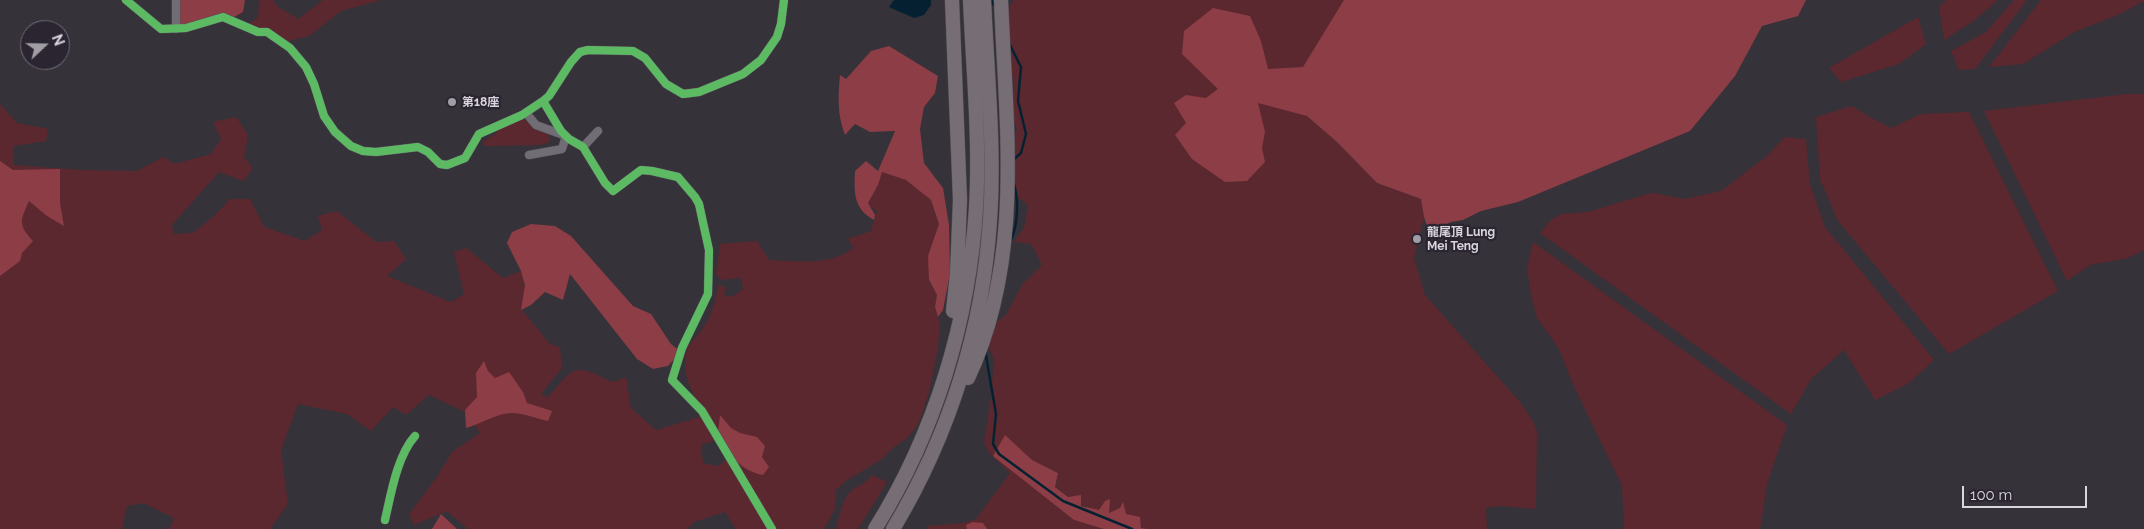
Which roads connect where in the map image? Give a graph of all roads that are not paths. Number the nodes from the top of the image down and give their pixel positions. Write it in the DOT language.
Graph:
graph roads {
  1 [pos="126,0"];
  2 [pos="176,0"];
  3 [pos="784,0"];
  4 [pos="952,0"];
  5 [pos="970,0"];
  6 [pos="984,0"];
  7 [pos="1001,0"];
  8 [pos="176,28"];
  9 [pos="543,101"];
  10 [pos="526,113"];
  11 [pos="598,130"];
  12 [pos="566,136"];
  13 [pos="583,146"];
  14 [pos="529,154"];
  15 [pos="948,356"];
  16 [pos="970,361"];
  17 [pos="415,436"];
  18 [pos="385,520"];
  19 [pos="772,529"];
  20 [pos="874,529"];
  21 [pos="892,529"];
  1 -- 8 [label="street"];
  2 -- 8 [label="street"];
  3 -- 9 [label="street"];
  4 -- 15 [label="highway"];
  5 -- 15 [label="highway"];
  6 -- 16 [label="highway"];
  7 -- 16 [label="highway"];
  8 -- 10 [label="street"];
  9 -- 10 [label="street"];
  9 -- 12 [label="street"];
  10 -- 12 [label="street"];
  11 -- 13 [label="street"];
  12 -- 13 [label="street"];
  12 -- 14 [label="street"];
  13 -- 19 [label="street"];
  15 -- 20 [label="highway"];
  16 -- 21 [label="highway"];
  17 -- 18 [label="street"];
}
